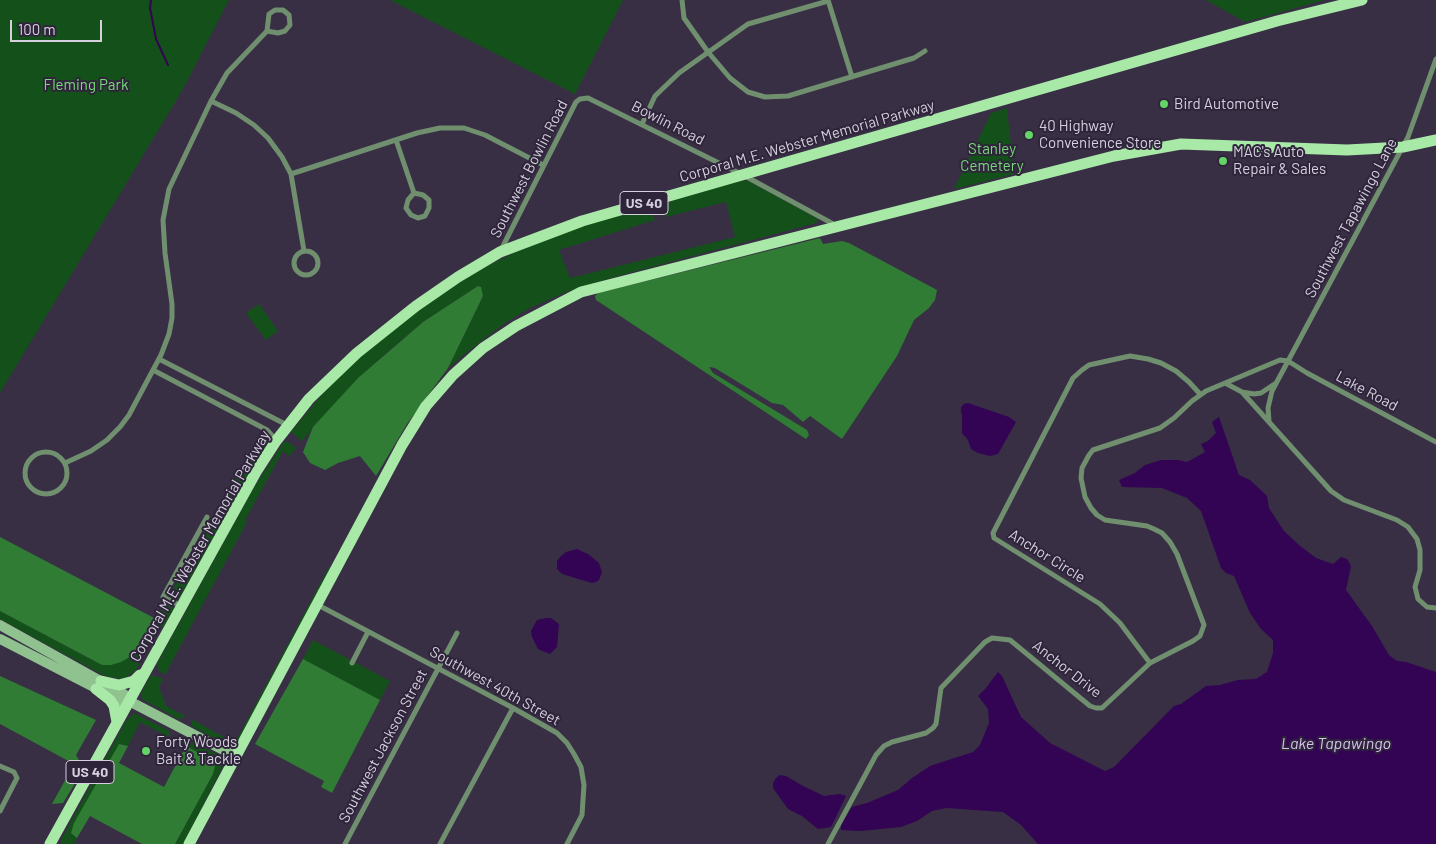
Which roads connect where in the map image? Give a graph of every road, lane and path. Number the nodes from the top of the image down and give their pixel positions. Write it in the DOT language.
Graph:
graph roads {
  1 [pos="682,0"];
  2 [pos="1362,0"];
  3 [pos="828,1"];
  4 [pos="267,31"];
  5 [pos="925,51"];
  6 [pos="708,52"];
  7 [pos="1436,59"];
  8 [pos="852,77"];
  9 [pos="580,99"];
  10 [pos="211,102"];
  11 [pos="642,124"];
  12 [pos="396,140"];
  13 [pos="1436,140"];
  14 [pos="1403,147"];
  15 [pos="543,165"];
  16 [pos="291,174"];
  17 [pos="744,175"];
  18 [pos="414,193"];
  19 [pos="838,226"];
  20 [pos="304,252"];
  21 [pos="500,252"];
  22 [pos="159,359"];
  23 [pos="1288,361"];
  24 [pos="153,370"];
  25 [pos="1225,383"];
  26 [pos="1276,383"];
  27 [pos="219,391"];
  28 [pos="1242,392"];
  29 [pos="1200,394"];
  30 [pos="214,402"];
  31 [pos="1269,422"];
  32 [pos="287,425"];
  33 [pos="276,441"];
  34 [pos="1436,442"];
  35 [pos="65,464"];
  36 [pos="207,517"];
  37 [pos="317,605"];
  38 [pos="181,606"];
  39 [pos="1436,608"];
  40 [pos="0,625"];
  41 [pos="368,632"];
  42 [pos="457,633"];
  43 [pos="0,639"];
  44 [pos="352,663"];
  45 [pos="1150,663"];
  46 [pos="147,668"];
  47 [pos="438,668"];
  48 [pos="98,685"];
  49 [pos="129,701"];
  50 [pos="514,708"];
  51 [pos="117,722"];
  52 [pos="235,756"];
  53 [pos="0,766"];
  54 [pos="0,811"];
  55 [pos="50,844"];
  56 [pos="189,844"];
  57 [pos="345,844"];
  58 [pos="440,844"];
  59 [pos="567,844"];
  60 [pos="828,844"];
  1 -- 6 [label="street"];
  2 -- 17 [label="main road, Corporal M.E. Webster Memorial Parkway / US 40"];
  3 -- 6 [label="street"];
  3 -- 8 [label="street"];
  4 -- 4 [label="street"];
  4 -- 10 [label="street"];
  5 -- 8 [label="street"];
  6 -- 8 [label="street"];
  6 -- 11 [label="street"];
  7 -- 14 [label="street, Southwest Tapawingo Lane"];
  9 -- 11 [label="street, Bowlin Road"];
  9 -- 15 [label="street, Southwest Bowlin Road"];
  10 -- 16 [label="street"];
  10 -- 22 [label="street"];
  11 -- 17 [label="street, Bowlin Road"];
  12 -- 15 [label="street"];
  12 -- 16 [label="street"];
  12 -- 18 [label="street"];
  13 -- 14 [label="main road"];
  14 -- 19 [label="main road"];
  14 -- 23 [label="street, Southwest Tapawingo Lane"];
  15 -- 21 [label="street, Southwest Bowlin Road"];
  16 -- 20 [label="street"];
  17 -- 19 [label="street, Bowlin Road"];
  17 -- 21 [label="main road, Corporal M.E. Webster Memorial Parkway / US 40"];
  18 -- 18 [label="street"];
  19 -- 37 [label="main road"];
  20 -- 20 [label="street"];
  21 -- 32 [label="main road, Corporal M.E. Webster Memorial Parkway / US 40"];
  22 -- 24 [label="street"];
  22 -- 27 [label="street"];
  23 -- 25 [label="street, Anchor Drive"];
  23 -- 26 [label="street, Southwest Tapawingo Lane"];
  23 -- 34 [label="street, Lake Road"];
  24 -- 30 [label="street"];
  24 -- 35 [label="street"];
  25 -- 28 [label="street"];
  25 -- 29 [label="street, Anchor Drive"];
  26 -- 28 [label="street"];
  26 -- 31 [label="street"];
  27 -- 30 [label="street"];
  27 -- 32 [label="street"];
  28 -- 31 [label="street"];
  29 -- 45 [label="street, Anchor Drive"];
  29 -- 45 [label="street, Anchor Circle"];
  30 -- 33 [label="street"];
  31 -- 39 [label="street"];
  32 -- 33 [label="main road, Corporal M.E. Webster Memorial Parkway / US 40"];
  33 -- 38 [label="main road, Corporal M.E. Webster Memorial Parkway / US 40"];
  35 -- 35 [label="street"];
  36 -- 38 [label="street"];
  37 -- 41 [label="street, Southwest 40th Street"];
  37 -- 52 [label="main road"];
  38 -- 46 [label="main road, Corporal M.E. Webster Memorial Parkway / US 40"];
  40 -- 48 [label="main road"];
  41 -- 44 [label="street"];
  41 -- 47 [label="street, Southwest 40th Street"];
  42 -- 47 [label="street, Southwest Jackson Street"];
  43 -- 48 [label="main road"];
  45 -- 60 [label="street, Anchor Drive"];
  46 -- 48 [label="main road"];
  46 -- 49 [label="main road, Corporal M.E. Webster Memorial Parkway / US 40"];
  47 -- 50 [label="street, Southwest 40th Street"];
  47 -- 57 [label="street, Southwest Jackson Street"];
  48 -- 49 [label="main road"];
  48 -- 51 [label="main road"];
  49 -- 51 [label="main road, Corporal M.E. Webster Memorial Parkway / US 40"];
  49 -- 52 [label="main road"];
  50 -- 58 [label="street"];
  50 -- 59 [label="street, Southwest 40th Street"];
  51 -- 55 [label="main road, Corporal M.E. Webster Memorial Parkway / US 40"];
  52 -- 56 [label="main road"];
  53 -- 54 [label="street"];
}
